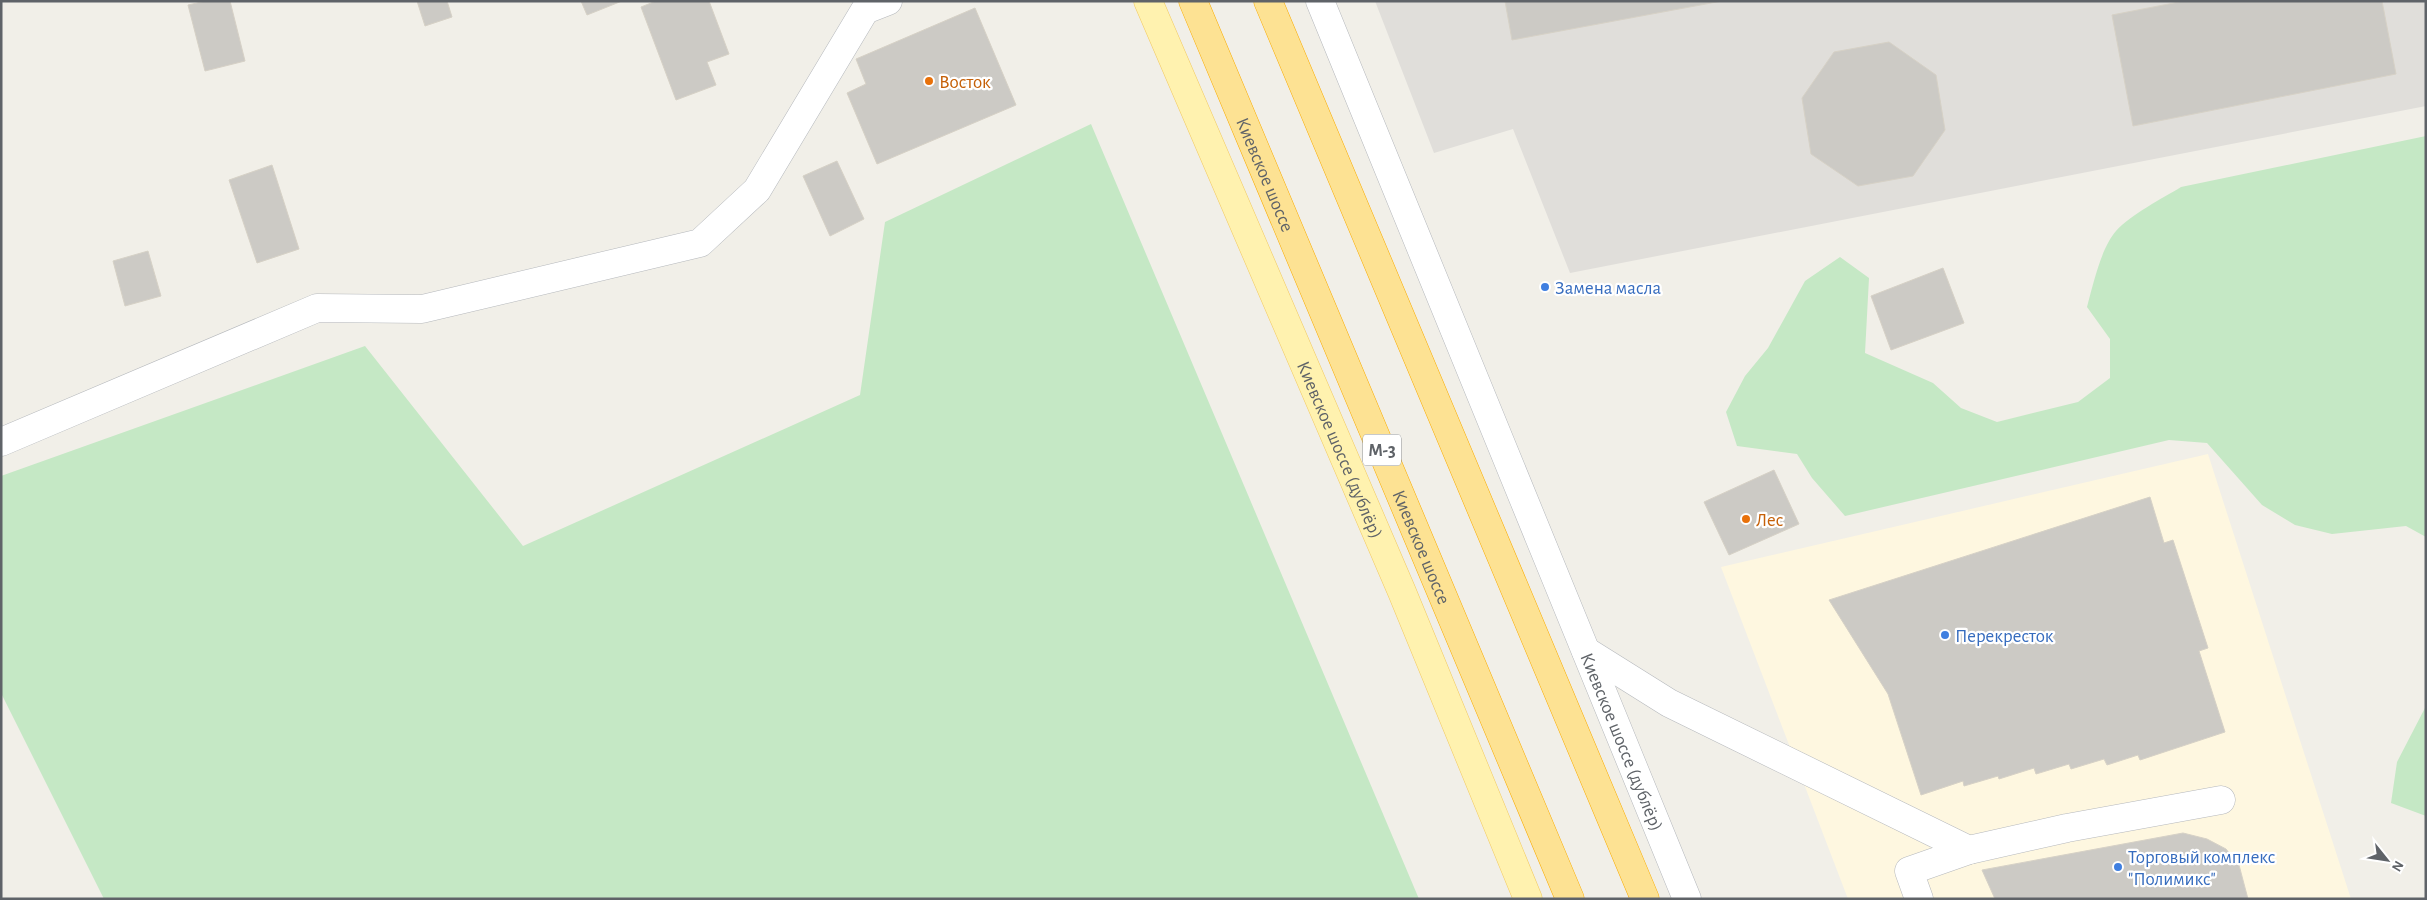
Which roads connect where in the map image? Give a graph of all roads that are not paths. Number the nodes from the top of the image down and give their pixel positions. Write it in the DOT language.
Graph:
graph roads {
  1 [pos="888,1"];
  2 [pos="1148,1"];
  3 [pos="1193,1"];
  4 [pos="1268,1"];
  5 [pos="1320,1"];
  6 [pos="1,442"];
  7 [pos="1586,650"];
  8 [pos="2220,800"];
  9 [pos="1969,850"];
  10 [pos="1528,899"];
  11 [pos="1570,899"];
  12 [pos="1645,899"];
  13 [pos="1687,899"];
  14 [pos="1919,899"];
  1 -- 6 [label="street"];
  2 -- 10 [label="main road, Киевское шоссе (дублёр)"];
  3 -- 11 [label="highway, Киевское шоссе / М-3"];
  4 -- 12 [label="highway"];
  5 -- 7 [label="street, Киевское шоссе (дублёр)"];
  7 -- 9 [label="street"];
  7 -- 13 [label="street, Киевское шоссе (дублёр)"];
  8 -- 9 [label="street"];
  9 -- 14 [label="street"];
}
